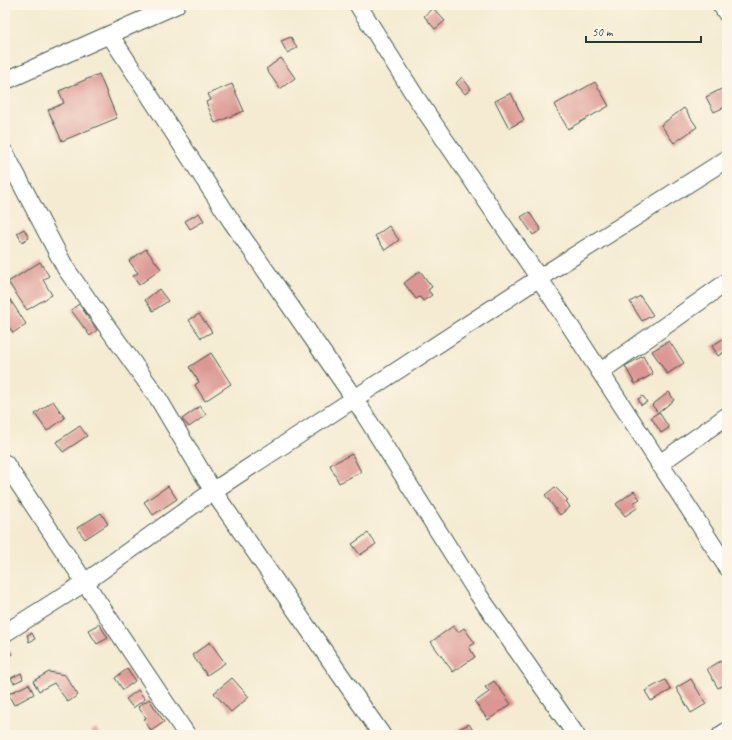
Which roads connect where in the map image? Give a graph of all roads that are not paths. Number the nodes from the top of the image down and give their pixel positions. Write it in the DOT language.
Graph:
graph roads {
  1 [pos="176,5"];
  2 [pos="358,5"];
  3 [pos="720,5"];
  4 [pos="727,14"];
  5 [pos="110,35"];
  6 [pos="5,81"];
  7 [pos="5,153"];
  8 [pos="727,159"];
  9 [pos="539,278"];
  10 [pos="727,282"];
  11 [pos="600,372"];
  12 [pos="354,398"];
  13 [pos="727,416"];
  14 [pos="5,463"];
  15 [pos="659,464"];
  16 [pos="213,491"];
  17 [pos="727,567"];
  18 [pos="84,582"];
  19 [pos="5,633"];
  20 [pos="727,731"];
  21 [pos="187,735"];
  22 [pos="382,735"];
  23 [pos="576,735"];
  24 [pos="721,735"];
  1 -- 5 [label="street"];
  2 -- 9 [label="street"];
  3 -- 4 [label="street"];
  5 -- 6 [label="street"];
  5 -- 12 [label="street"];
  7 -- 16 [label="street"];
  8 -- 9 [label="street"];
  9 -- 11 [label="street"];
  9 -- 12 [label="street"];
  10 -- 11 [label="street"];
  11 -- 15 [label="street"];
  12 -- 16 [label="street"];
  12 -- 23 [label="street"];
  13 -- 15 [label="street"];
  14 -- 18 [label="street"];
  15 -- 17 [label="street"];
  16 -- 18 [label="street"];
  16 -- 22 [label="street"];
  18 -- 19 [label="street"];
  18 -- 21 [label="street"];
  20 -- 24 [label="street"];
}
